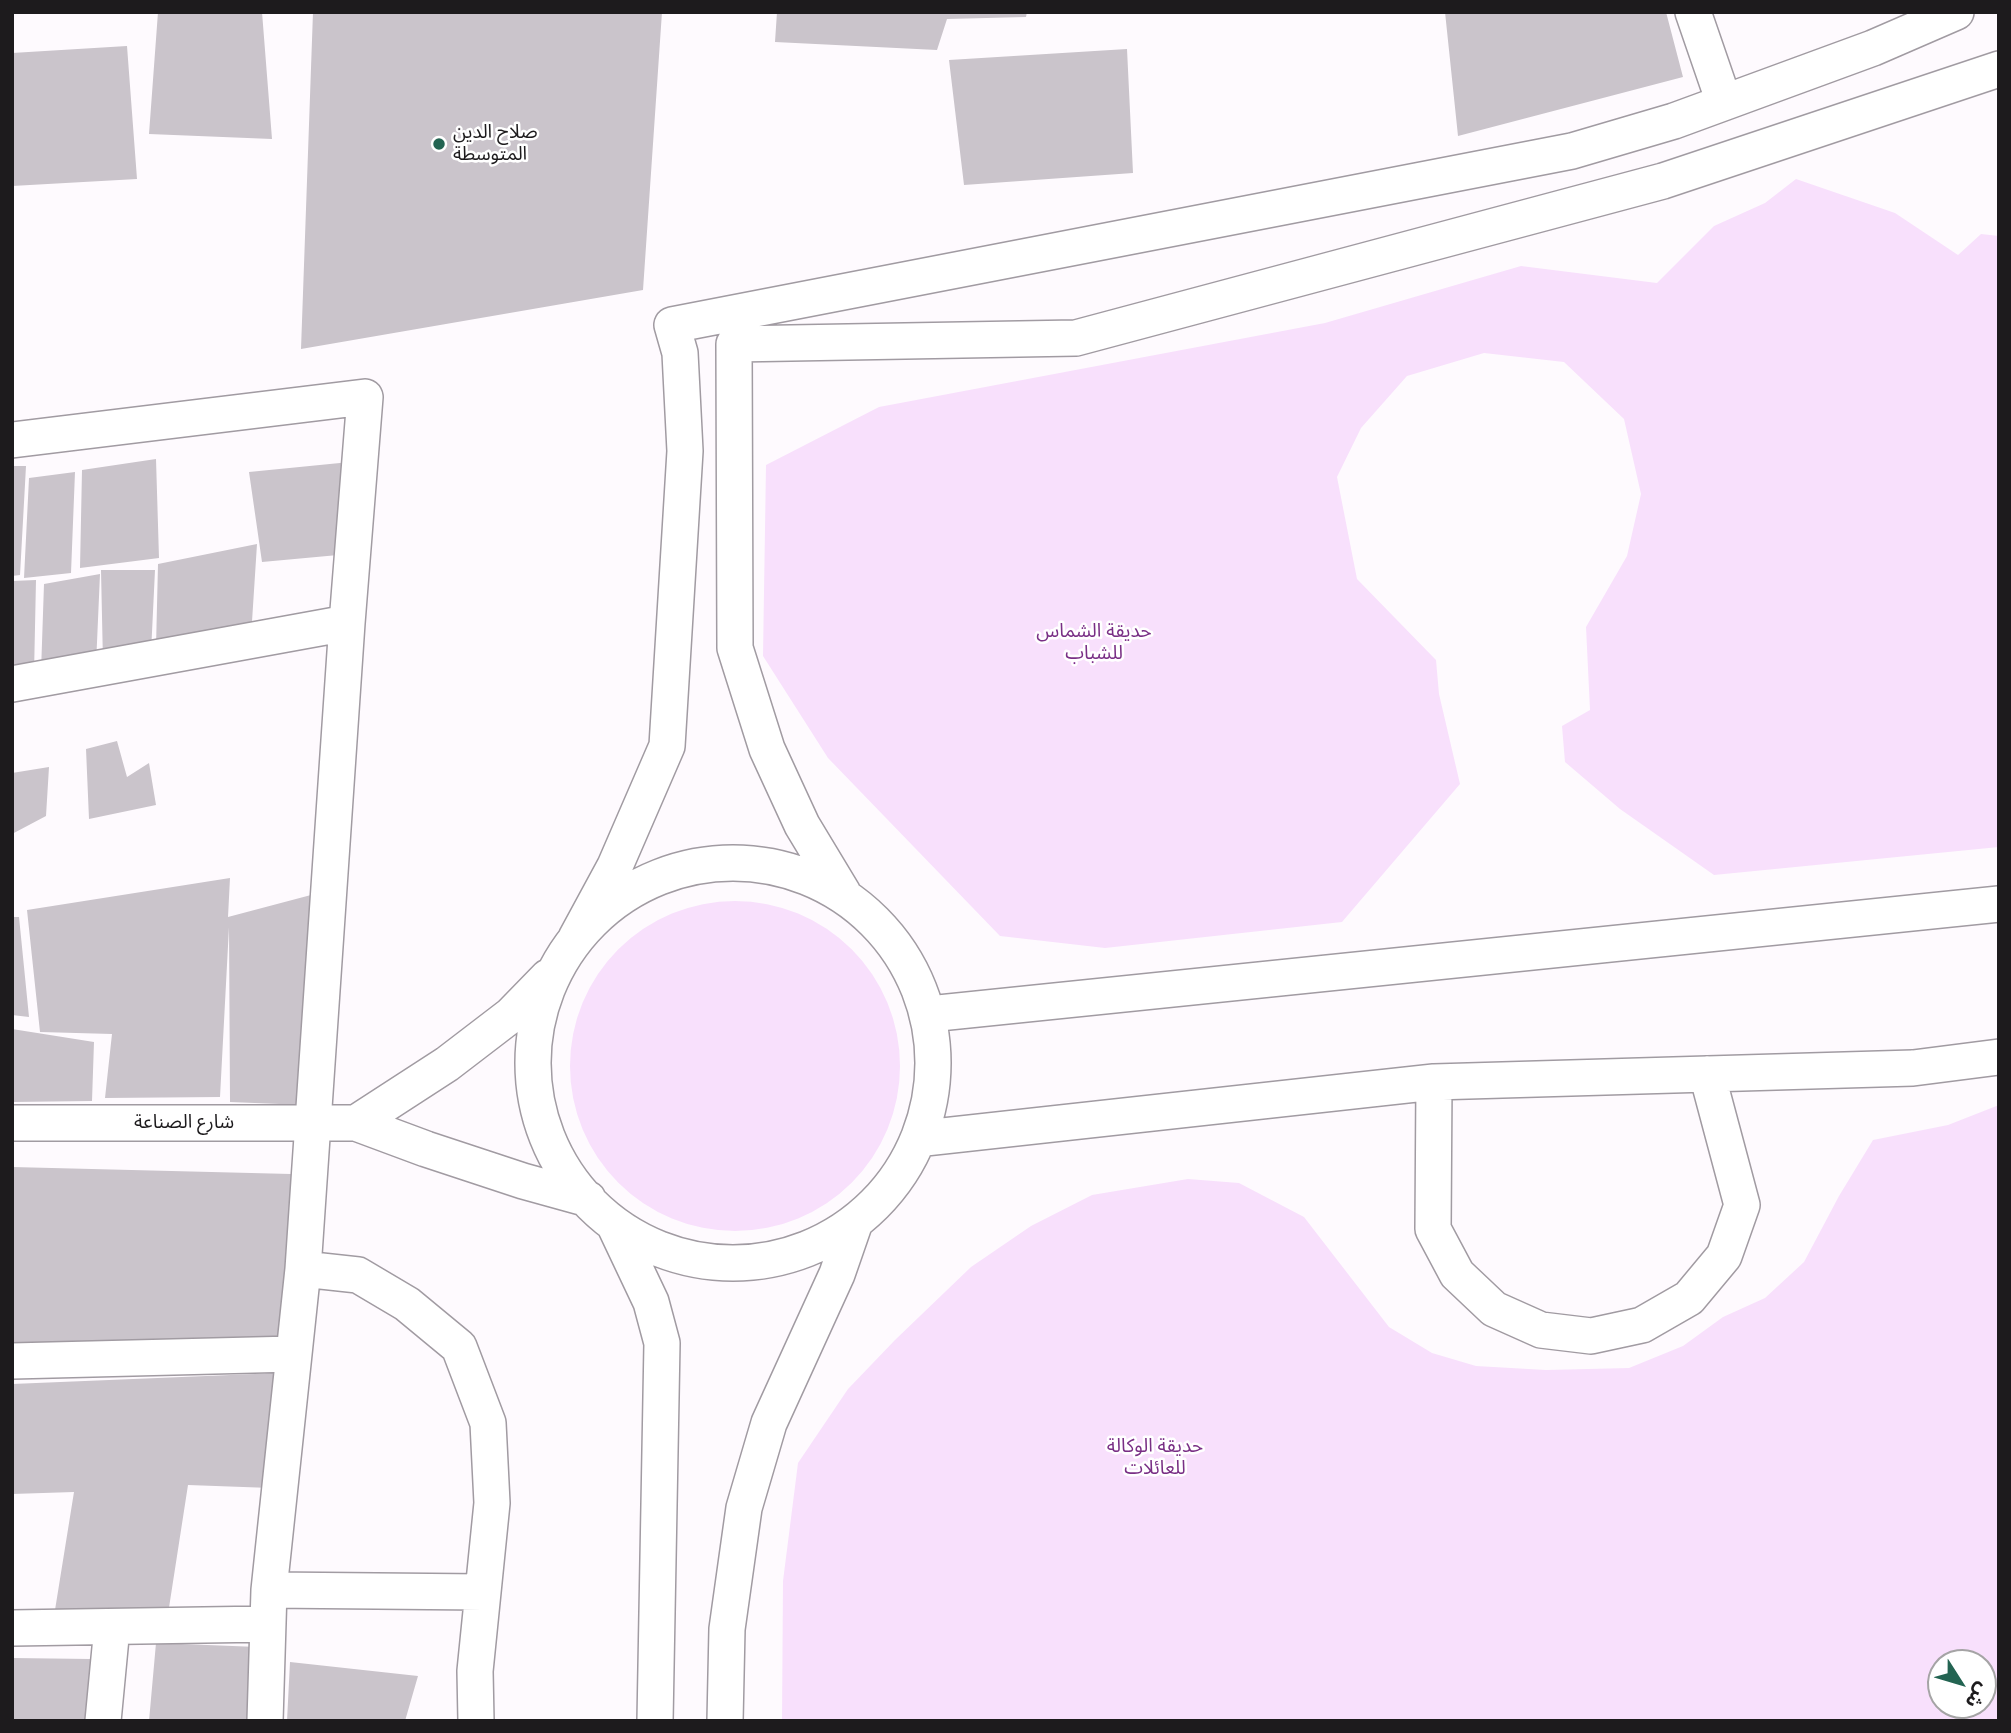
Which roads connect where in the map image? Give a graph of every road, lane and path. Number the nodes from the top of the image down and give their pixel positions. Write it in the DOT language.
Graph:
graph roads {
  1 [pos="1693,12"];
  2 [pos="1956,12"];
  3 [pos="1999,69"];
  4 [pos="1724,102"];
  5 [pos="12,440"];
  6 [pos="347,623"];
  7 [pos="12,684"];
  8 [pos="843,894"];
  9 [pos="1999,904"];
  10 [pos="576,937"];
  11 [pos="557,967"];
  12 [pos="929,1014"];
  13 [pos="1999,1057"];
  14 [pos="1707,1074"];
  15 [pos="1434,1082"];
  16 [pos="12,1123"];
  17 [pos="356,1123"];
  18 [pos="313,1124"];
  19 [pos="925,1138"];
  20 [pos="589,1199"];
  21 [pos="855,1222"];
  22 [pos="615,1226"];
  23 [pos="303,1269"];
  24 [pos="294,1354"];
  25 [pos="12,1361"];
  26 [pos="483,1591"];
  27 [pos="269,1607"];
  28 [pos="113,1627"];
  29 [pos="12,1628"];
  30 [pos="103,1721"];
  31 [pos="265,1721"];
  32 [pos="476,1721"];
  33 [pos="655,1721"];
  34 [pos="725,1721"];
  1 -- 4 [label="street"];
  2 -- 4 [label="street"];
  3 -- 8 [label="street"];
  4 -- 10 [label="street"];
  5 -- 6 [label="street"];
  6 -- 7 [label="street"];
  6 -- 18 [label="street"];
  8 -- 10 [label="street"];
  8 -- 12 [label="street"];
  9 -- 12 [label="street"];
  10 -- 11 [label="street"];
  11 -- 17 [label="street"];
  11 -- 20 [label="street"];
  12 -- 19 [label="street"];
  13 -- 14 [label="street"];
  14 -- 15 [label="street"];
  14 -- 15 [label="street"];
  15 -- 19 [label="street"];
  16 -- 18 [label="street, شارع الصناعة"];
  17 -- 18 [label="street, شارع الصناعة"];
  17 -- 20 [label="street"];
  18 -- 23 [label="street"];
  19 -- 21 [label="street"];
  20 -- 22 [label="street"];
  21 -- 22 [label="street"];
  21 -- 34 [label="street"];
  22 -- 33 [label="street"];
  23 -- 24 [label="street"];
  23 -- 26 [label="street"];
  24 -- 25 [label="street"];
  24 -- 27 [label="street"];
  26 -- 27 [label="street"];
  26 -- 32 [label="street"];
  27 -- 28 [label="street"];
  27 -- 31 [label="street"];
  28 -- 29 [label="street"];
  28 -- 30 [label="street"];
}
